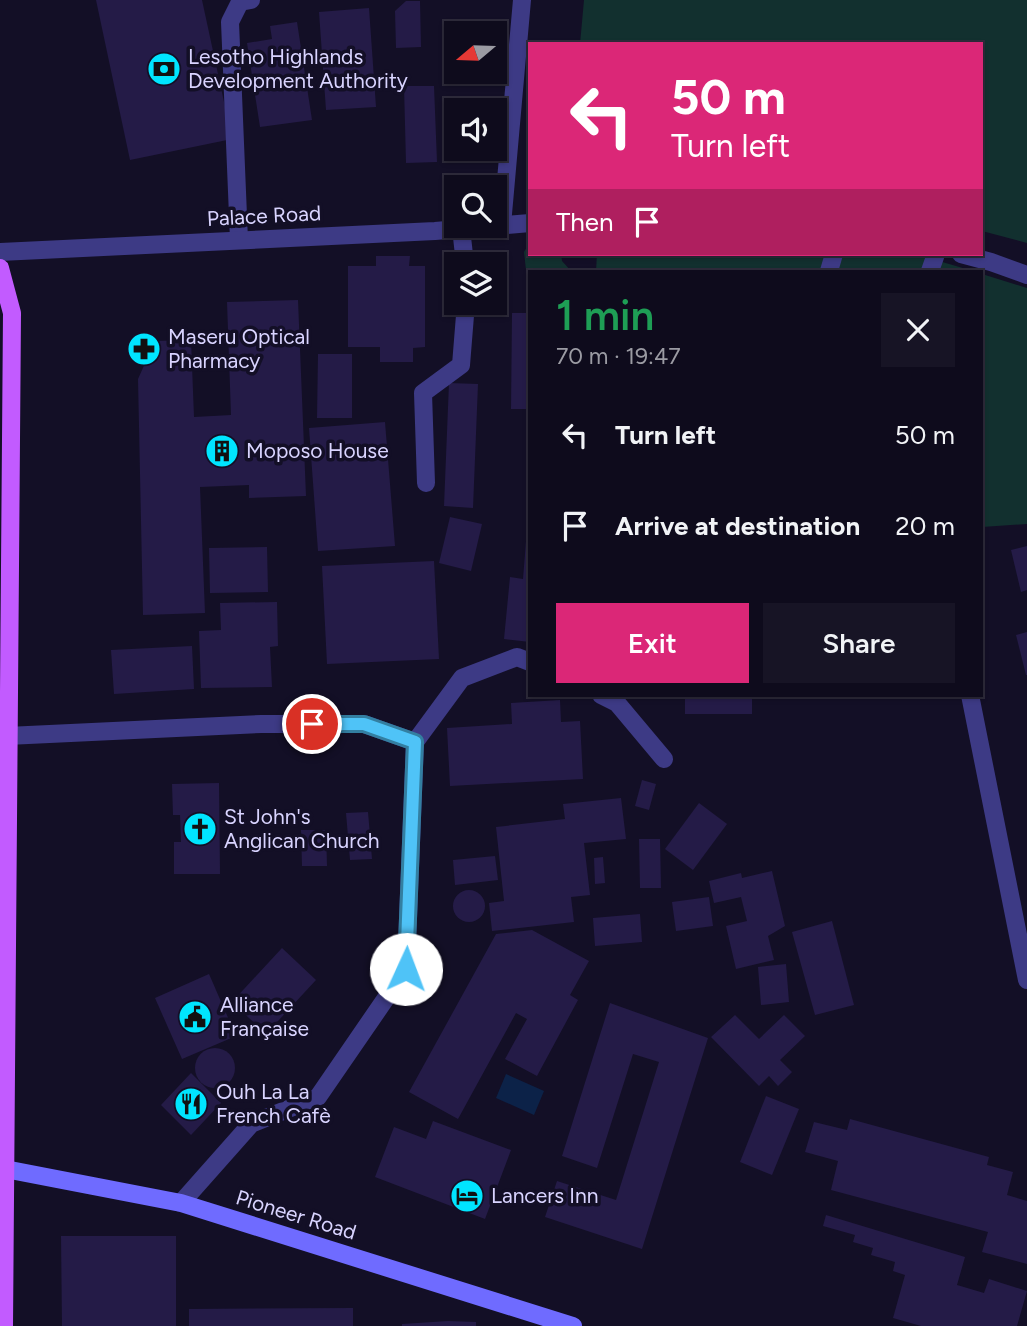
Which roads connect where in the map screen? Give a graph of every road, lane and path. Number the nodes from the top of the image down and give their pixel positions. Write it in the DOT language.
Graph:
graph roads {
  1 [pos="251,0"];
  2 [pos="522,0"];
  3 [pos="506,175"];
  4 [pos="528,223"];
  5 [pos="507,225"];
  6 [pos="444,229"];
  7 [pos="239,240"];
  8 [pos="0,252"];
  9 [pos="970,256"];
  10 [pos="0,268"];
  11 [pos="1027,275"];
  12 [pos="6,313"];
  13 [pos="465,315"];
  14 [pos="426,483"];
  15 [pos="528,661"];
  16 [pos="605,697"];
  17 [pos="970,697"];
  18 [pos="7,736"];
  19 [pos="415,742"];
  20 [pos="664,759"];
  21 [pos="1027,981"];
  22 [pos="2,1169"];
  23 [pos="181,1203"];
  24 [pos="4,1326"];
  25 [pos="573,1326"];
  1 -- 7 [label="street"];
  2 -- 3 [label="street"];
  4 -- 5 [label="street, Palace Road"];
  6 -- 7 [label="street, Palace Road"];
  7 -- 8 [label="street, Palace Road"];
  9 -- 11 [label="street"];
  10 -- 12 [label="main road"];
  12 -- 18 [label="main road"];
  13 -- 14 [label="street"];
  15 -- 19 [label="street"];
  16 -- 20 [label="street"];
  17 -- 21 [label="street"];
  18 -- 19 [label="street"];
  18 -- 22 [label="main road"];
  19 -- 23 [label="street"];
  22 -- 23 [label="main road, Pioneer Road"];
  22 -- 24 [label="main road"];
  23 -- 25 [label="main road, Pioneer Road"];
}
